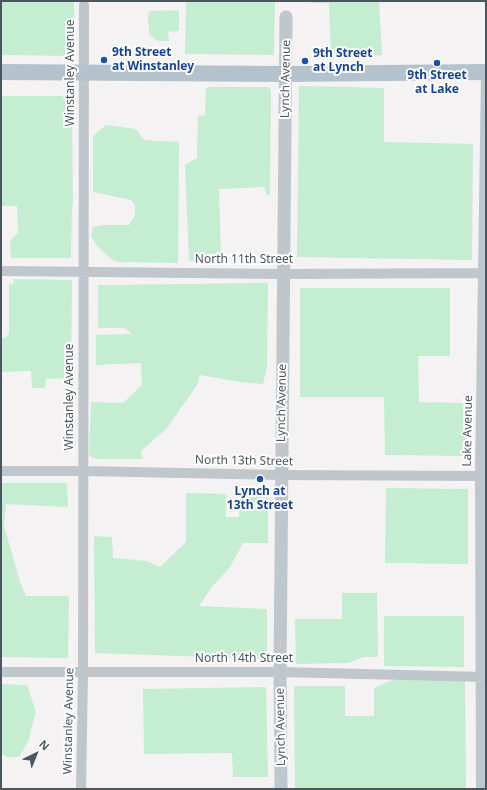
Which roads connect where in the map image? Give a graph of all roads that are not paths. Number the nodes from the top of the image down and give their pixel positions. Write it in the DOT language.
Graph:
graph roads {
  1 [pos="84,5"];
  2 [pos="286,17"];
  3 [pos="1,72"];
  4 [pos="486,72"];
  5 [pos="85,73"];
  6 [pos="286,74"];
  7 [pos="1,270"];
  8 [pos="84,272"];
  9 [pos="485,273"];
  10 [pos="284,274"];
  11 [pos="1,471"];
  12 [pos="83,471"];
  13 [pos="282,475"];
  14 [pos="483,476"];
  15 [pos="1,672"];
  16 [pos="83,672"];
  17 [pos="280,672"];
  18 [pos="483,677"];
  19 [pos="81,789"];
  20 [pos="282,789"];
  21 [pos="481,789"];
  1 -- 5 [label="street, Winstanley Avenue"];
  2 -- 6 [label="street, Lynch Avenue"];
  3 -- 5 [label="main road"];
  4 -- 6 [label="main road"];
  4 -- 9 [label="street, Lake Avenue"];
  5 -- 6 [label="main road"];
  5 -- 8 [label="street, Winstanley Avenue"];
  6 -- 10 [label="street, Lynch Avenue"];
  7 -- 8 [label="street, North 11th Street"];
  8 -- 10 [label="street, North 11th Street"];
  8 -- 12 [label="street, Winstanley Avenue"];
  9 -- 10 [label="street, North 11th Street"];
  9 -- 14 [label="street, Lake Avenue"];
  10 -- 13 [label="street, Lynch Avenue"];
  11 -- 12 [label="street, North 13th Street"];
  12 -- 13 [label="street, North 13th Street"];
  12 -- 16 [label="street, Winstanley Avenue"];
  13 -- 14 [label="street, North 13th Street"];
  13 -- 17 [label="street, Lynch Avenue"];
  14 -- 18 [label="street, Lake Avenue"];
  15 -- 16 [label="street, North 14th Street"];
  16 -- 17 [label="street, North 14th Street"];
  16 -- 19 [label="street, Winstanley Avenue"];
  17 -- 18 [label="street, North 14th Street"];
  17 -- 20 [label="street, Lynch Avenue"];
  18 -- 21 [label="street, Lake Avenue"];
}
